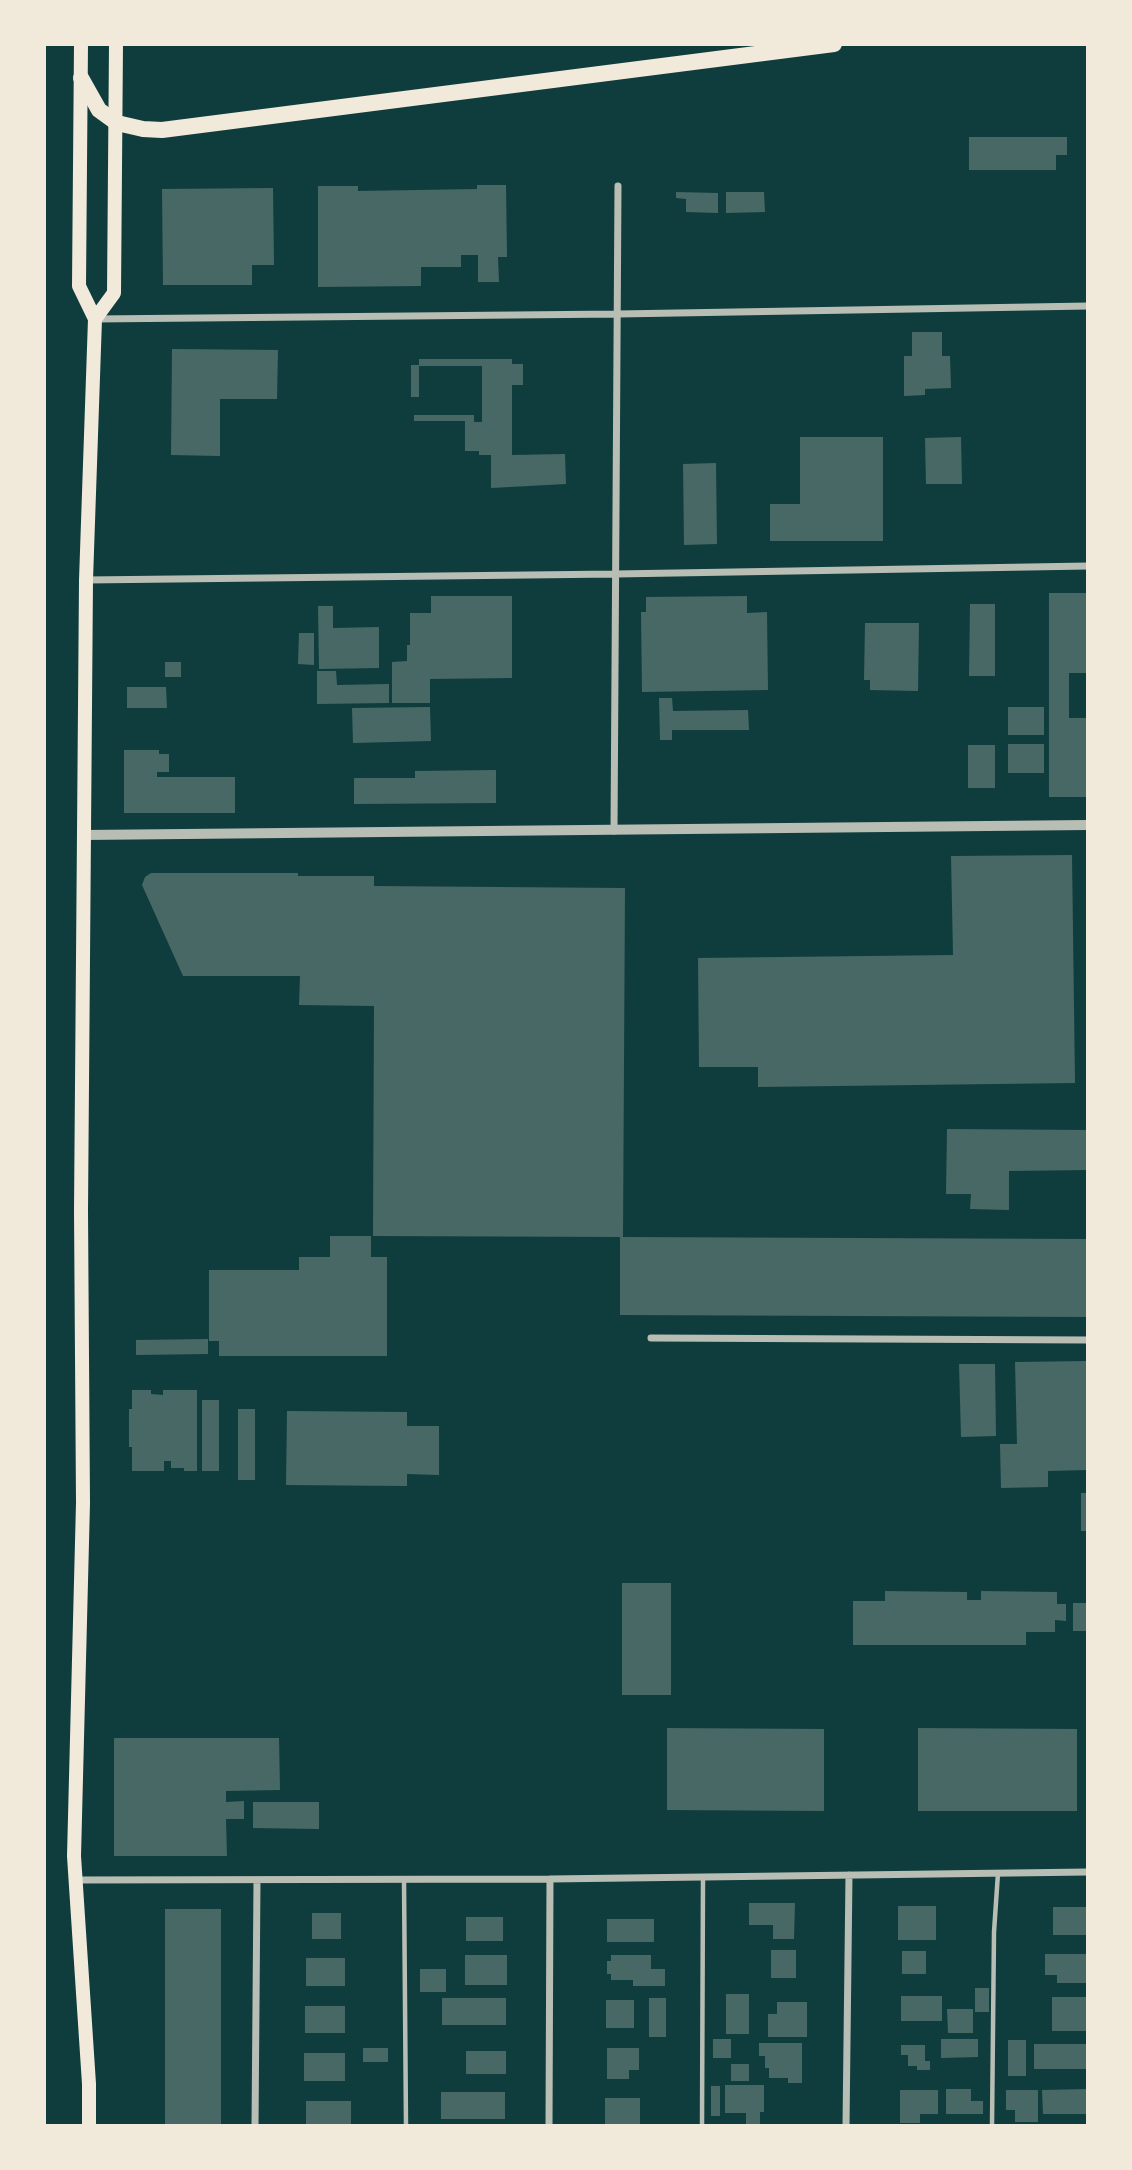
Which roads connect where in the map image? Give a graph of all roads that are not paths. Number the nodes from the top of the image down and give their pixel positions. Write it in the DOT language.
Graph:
graph roads {
  1 [pos="81,44"];
  2 [pos="116,44"];
  3 [pos="834,44"];
  4 [pos="81,78"];
  5 [pos="117,123"];
  6 [pos="618,186"];
  7 [pos="1088,306"];
  8 [pos="618,314"];
  9 [pos="95,319"];
  10 [pos="1088,565"];
  11 [pos="616,574"];
  12 [pos="86,580"];
  13 [pos="1088,825"];
  14 [pos="614,831"];
  15 [pos="84,835"];
  16 [pos="651,1338"];
  17 [pos="1088,1340"];
  18 [pos="1088,1872"];
  19 [pos="998,1873"];
  20 [pos="849,1875"];
  21 [pos="704,1877"];
  22 [pos="550,1879"];
  23 [pos="76,1880"];
  24 [pos="404,1880"];
  25 [pos="257,1881"];
  26 [pos="89,2126"];
  27 [pos="255,2126"];
  28 [pos="406,2126"];
  29 [pos="549,2126"];
  30 [pos="702,2126"];
  31 [pos="846,2126"];
  32 [pos="992,2126"];
  1 -- 4 [label="main road"];
  2 -- 5 [label="main road"];
  3 -- 5 [label="highway"];
  4 -- 5 [label="highway"];
  4 -- 9 [label="main road"];
  5 -- 9 [label="main road"];
  6 -- 8 [label="street"];
  7 -- 8 [label="street"];
  8 -- 9 [label="street"];
  8 -- 11 [label="street"];
  9 -- 12 [label="main road"];
  10 -- 11 [label="street"];
  11 -- 12 [label="street"];
  11 -- 14 [label="street"];
  12 -- 15 [label="main road"];
  13 -- 14 [label="street"];
  14 -- 15 [label="street"];
  15 -- 23 [label="main road"];
  16 -- 17 [label="street"];
  18 -- 19 [label="street"];
  19 -- 20 [label="street"];
  19 -- 32 [label="lane"];
  20 -- 21 [label="street"];
  20 -- 31 [label="street"];
  21 -- 22 [label="street"];
  21 -- 30 [label="lane"];
  22 -- 24 [label="street"];
  22 -- 29 [label="street"];
  23 -- 25 [label="street"];
  23 -- 26 [label="main road"];
  24 -- 25 [label="street"];
  24 -- 28 [label="lane"];
  25 -- 27 [label="street"];
}
